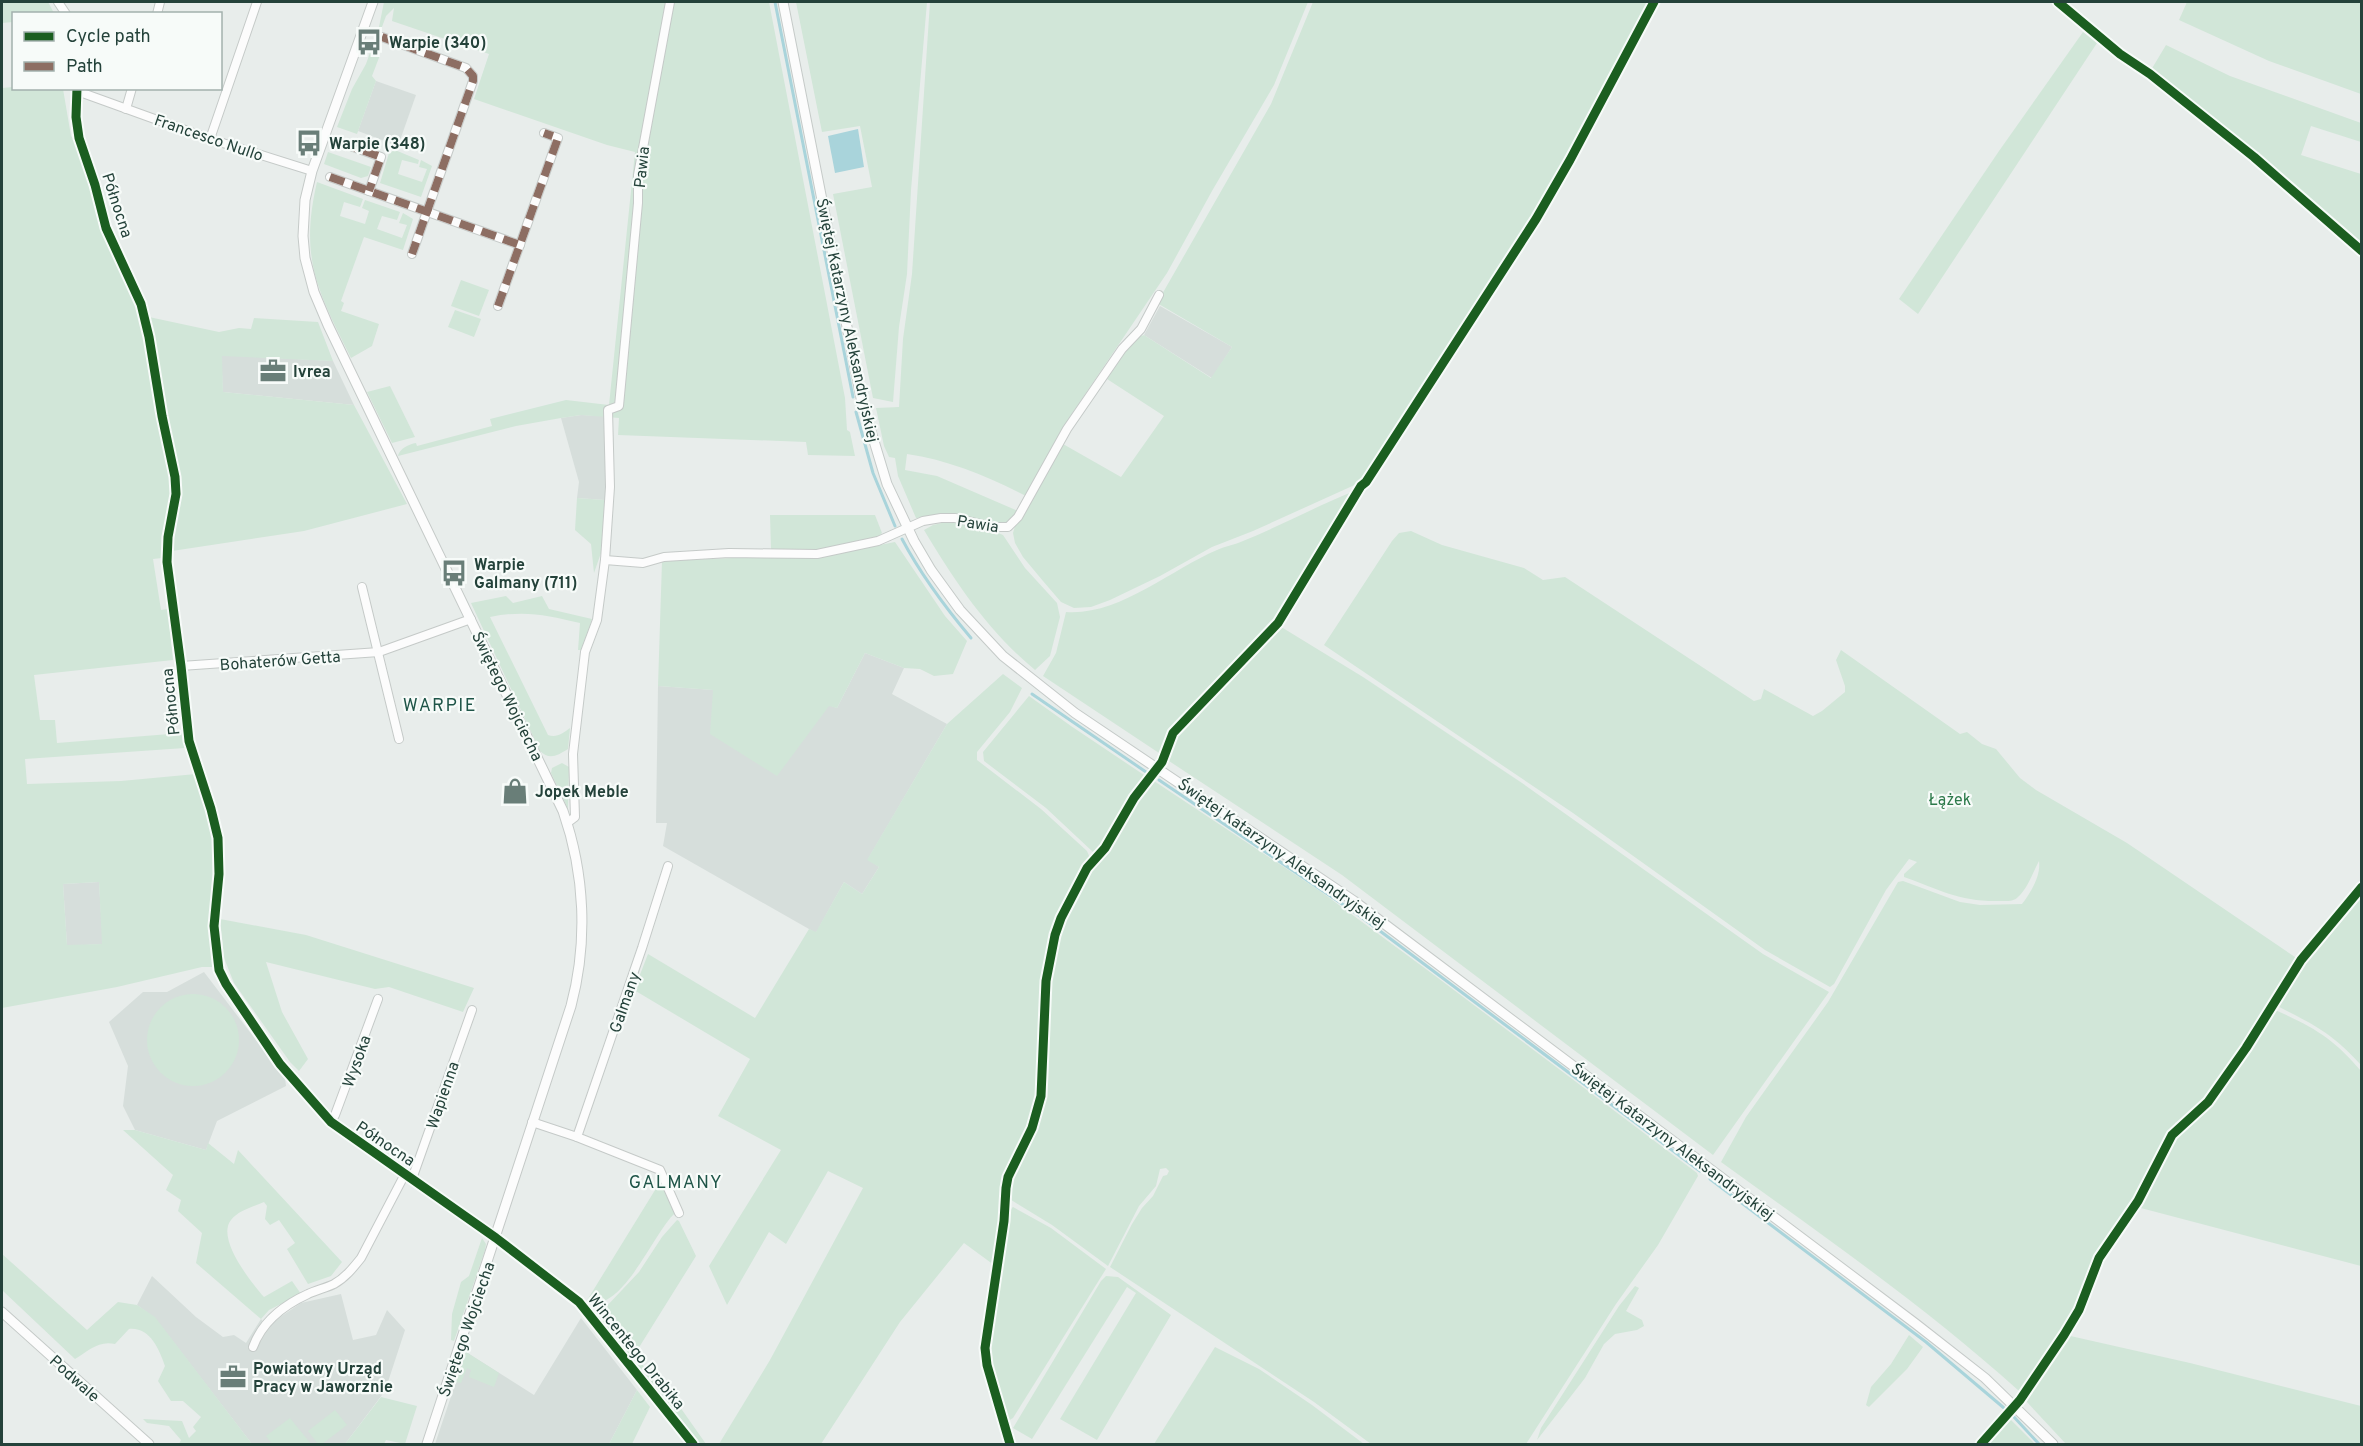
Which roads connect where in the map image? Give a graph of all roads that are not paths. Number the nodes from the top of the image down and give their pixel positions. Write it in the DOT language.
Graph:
graph roads {
  1 [pos="257,2"];
  2 [pos="373,2"];
  3 [pos="670,2"];
  4 [pos="783,2"];
  5 [pos="382,37"];
  6 [pos="77,90"];
  7 [pos="131,90"];
  8 [pos="126,109"];
  9 [pos="544,133"];
  10 [pos="210,139"];
  11 [pos="342,142"];
  12 [pos="312,171"];
  13 [pos="330,177"];
  14 [pos="369,190"];
  15 [pos="427,211"];
  16 [pos="520,245"];
  17 [pos="412,254"];
  18 [pos="1159,295"];
  19 [pos="498,306"];
  20 [pos="907,528"];
  21 [pos="605,560"];
  22 [pos="362,587"];
  23 [pos="471,620"];
  24 [pos="379,652"];
  25 [pos="182,666"];
  26 [pos="399,739"];
  27 [pos="567,823"];
  28 [pos="668,866"];
  29 [pos="378,999"];
  30 [pos="472,1010"];
  31 [pos="331,1122"];
  32 [pos="532,1122"];
  33 [pos="578,1137"];
  34 [pos="405,1174"];
  35 [pos="412,1179"];
  36 [pos="679,1213"];
  37 [pos="496,1238"];
  38 [pos="2,1312"];
  39 [pos="253,1347"];
  40 [pos="149,1444"];
  41 [pos="427,1444"];
  42 [pos="693,1444"];
  43 [pos="2053,1444"];
  1 -- 10 [label="street"];
  2 -- 12 [label="street, Świętego Wojciecha"];
  3 -- 21 [label="street, Pawia"];
  4 -- 20 [label="street, Świętej Katarzyny Aleksandryjskiej"];
  5 -- 15 [label="street"];
  6 -- 8 [label="street, Francesco Nullo"];
  6 -- 25 [label="street, Północna"];
  7 -- 8 [label="street"];
  8 -- 10 [label="street, Francesco Nullo"];
  9 -- 16 [label="street"];
  10 -- 12 [label="street, Francesco Nullo"];
  11 -- 14 [label="street"];
  12 -- 23 [label="street, Świętego Wojciecha"];
  13 -- 14 [label="street"];
  14 -- 15 [label="street"];
  15 -- 16 [label="street"];
  15 -- 17 [label="street"];
  16 -- 19 [label="street"];
  18 -- 20 [label="street, Pawia"];
  20 -- 21 [label="street, Pawia"];
  20 -- 43 [label="street, Świętej Katarzyny Aleksandryjskiej"];
  21 -- 27 [label="street"];
  22 -- 24 [label="street"];
  23 -- 24 [label="street, Bohaterów Getta"];
  23 -- 27 [label="street, Świętego Wojciecha"];
  24 -- 25 [label="street, Bohaterów Getta"];
  24 -- 26 [label="street"];
  25 -- 31 [label="street, Północna"];
  27 -- 32 [label="street, Świętego Wojciecha"];
  28 -- 33 [label="street, Galmany"];
  29 -- 31 [label="street, Wysoka"];
  30 -- 35 [label="street, Wapienna"];
  31 -- 34 [label="street, Północna"];
  32 -- 33 [label="street"];
  32 -- 37 [label="street, Świętego Wojciecha"];
  33 -- 36 [label="street"];
  34 -- 35 [label="street, Północna"];
  34 -- 39 [label="street"];
  35 -- 37 [label="street, Północna"];
  37 -- 41 [label="street, Świętego Wojciecha"];
  37 -- 42 [label="street, Wincentego Drabika"];
  38 -- 40 [label="street, Podwale"];
}
